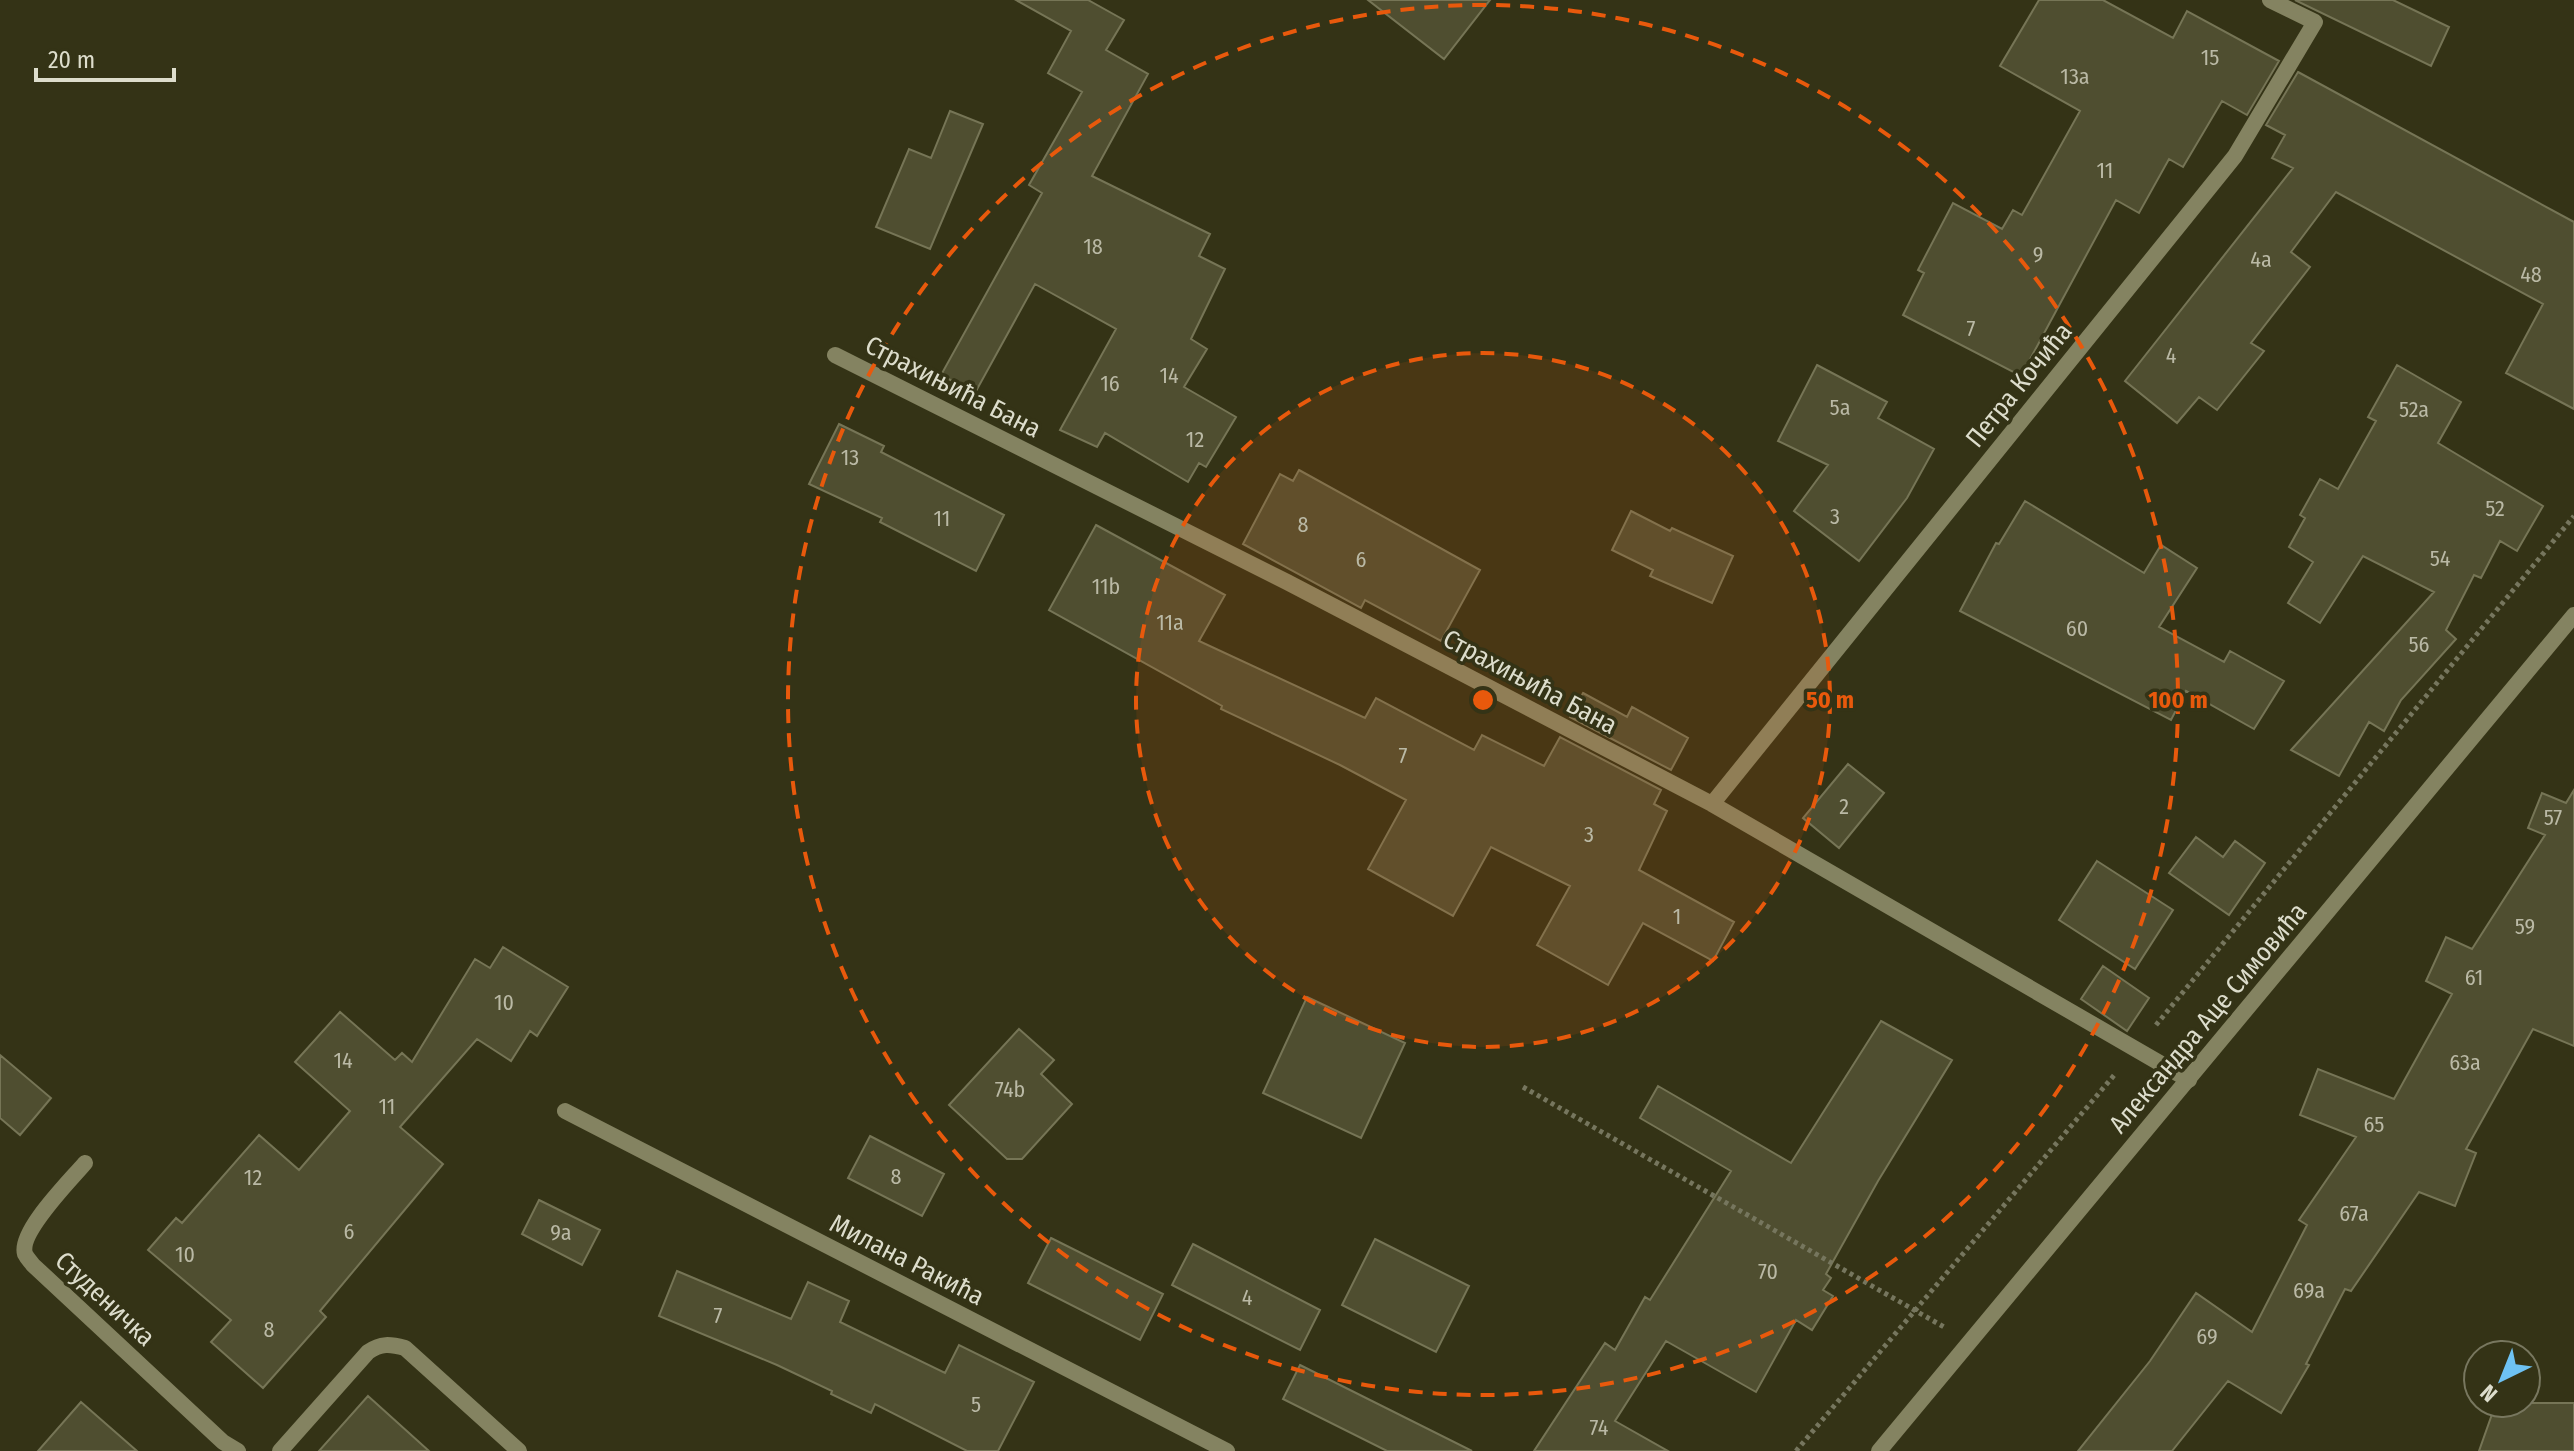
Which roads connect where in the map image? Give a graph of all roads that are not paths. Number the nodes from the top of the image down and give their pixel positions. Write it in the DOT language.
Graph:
graph roads {
  1 [pos="2270,0"];
  2 [pos="835,355"];
  3 [pos="2574,615"];
  4 [pos="1712,804"];
  5 [pos="2189,1080"];
  6 [pos="565,1111"];
  7 [pos="85,1163"];
  8 [pos="238,1451"];
  9 [pos="280,1451"];
  10 [pos="519,1451"];
  11 [pos="1227,1451"];
  12 [pos="1879,1451"];
  1 -- 4 [label="street, Петра Кочића"];
  2 -- 4 [label="street, Страхињића Бана"];
  3 -- 5 [label="street, Александра Аце Симовића"];
  4 -- 5 [label="street, Страхињића Бана"];
  5 -- 12 [label="street, Александра Аце Симовића"];
  6 -- 11 [label="street, Милана Ракића"];
  7 -- 8 [label="street, Студеничка"];
  9 -- 10 [label="street"];
}
